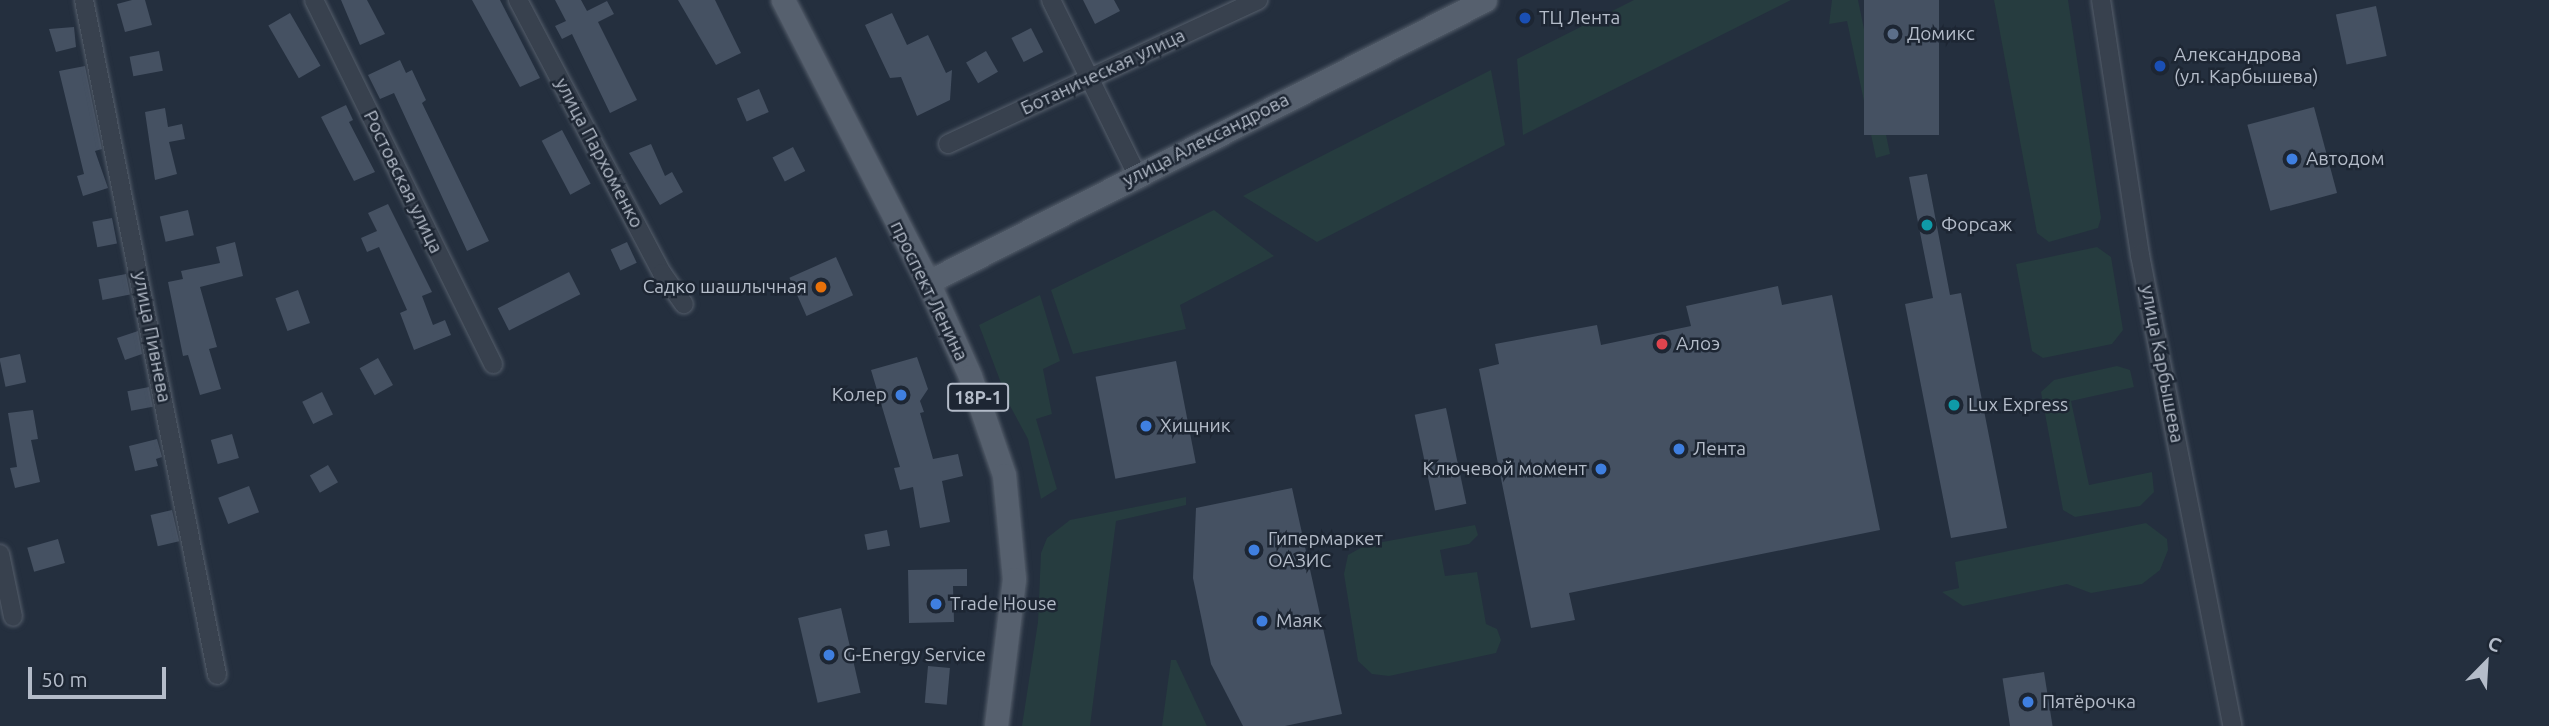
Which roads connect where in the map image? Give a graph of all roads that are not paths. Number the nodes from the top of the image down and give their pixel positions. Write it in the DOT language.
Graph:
graph roads {
  1 [pos="84,0"];
  2 [pos="314,0"];
  3 [pos="518,0"];
  4 [pos="783,0"];
  5 [pos="1051,0"];
  6 [pos="1258,0"];
  7 [pos="1485,0"];
  8 [pos="2101,0"];
  9 [pos="1089,79"];
  10 [pos="948,144"];
  11 [pos="1137,175"];
  12 [pos="928,282"];
  13 [pos="684,304"];
  14 [pos="493,365"];
  15 [pos="0,554"];
  16 [pos="13,617"];
  17 [pos="217,675"];
  18 [pos="996,726"];
  19 [pos="2232,726"];
  1 -- 17 [label="street, улица Пивнева"];
  2 -- 14 [label="street, Ростовская улица"];
  3 -- 13 [label="street, улица Пархоменко"];
  4 -- 12 [label="main road, проспект Ленина / 18Р-1"];
  5 -- 9 [label="street"];
  6 -- 9 [label="street, Ботаническая улица"];
  7 -- 11 [label="main road, улица Александрова"];
  8 -- 19 [label="street, улица Карбышева"];
  9 -- 10 [label="street, Ботаническая улица"];
  9 -- 11 [label="street"];
  11 -- 12 [label="main road, улица Александрова"];
  12 -- 18 [label="main road, проспект Ленина / 18Р-1"];
  15 -- 16 [label="street"];
}
